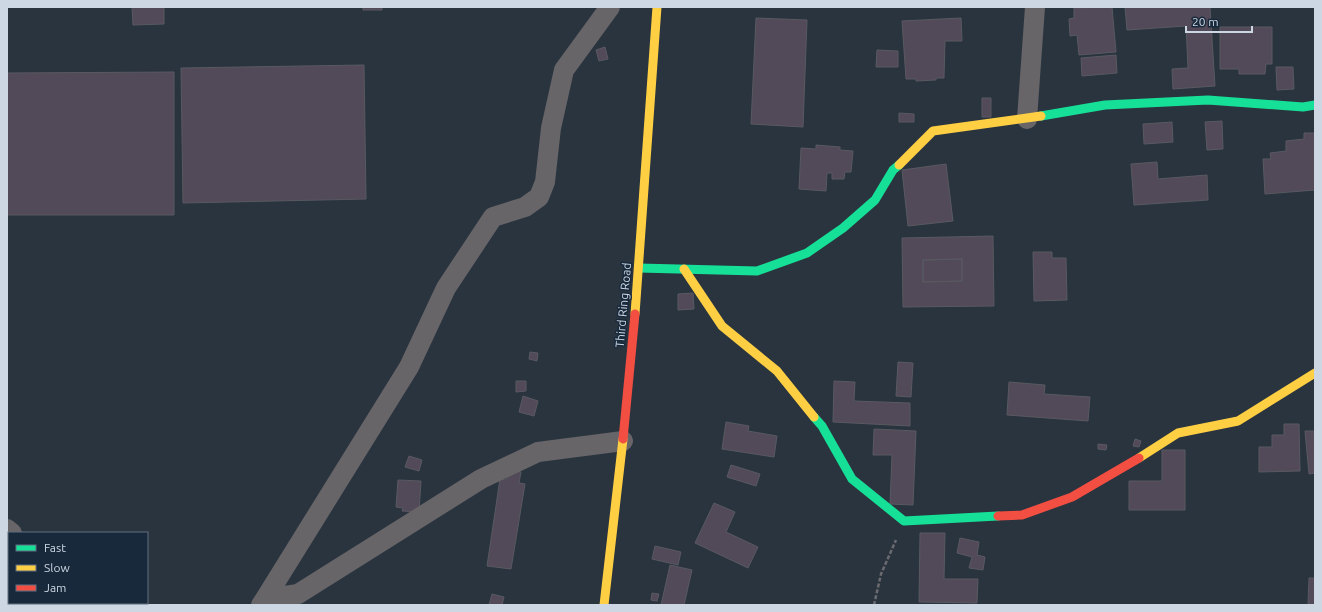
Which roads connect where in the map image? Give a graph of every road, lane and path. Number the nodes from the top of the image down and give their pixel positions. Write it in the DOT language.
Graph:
graph roads {
  1 [pos="610,7"];
  2 [pos="657,7"];
  3 [pos="1035,7"];
  4 [pos="1315,105"];
  5 [pos="1027,119"];
  6 [pos="639,268"];
  7 [pos="684,269"];
  8 [pos="1315,373"];
  9 [pos="623,442"];
  10 [pos="904,521"];
  11 [pos="263,602"];
  12 [pos="604,605"];
  13 [pos="874,605"];
  1 -- 11 [label="street"];
  2 -- 6 [label="street, Third Ring Road"];
  3 -- 5 [label="street"];
  4 -- 5 [label="street"];
  5 -- 7 [label="street"];
  6 -- 7 [label="street"];
  6 -- 9 [label="street, Third Ring Road"];
  7 -- 10 [label="street"];
  8 -- 10 [label="street"];
  9 -- 11 [label="street"];
  9 -- 12 [label="street, Third Ring Road"];
  10 -- 13 [label="path"];
}
